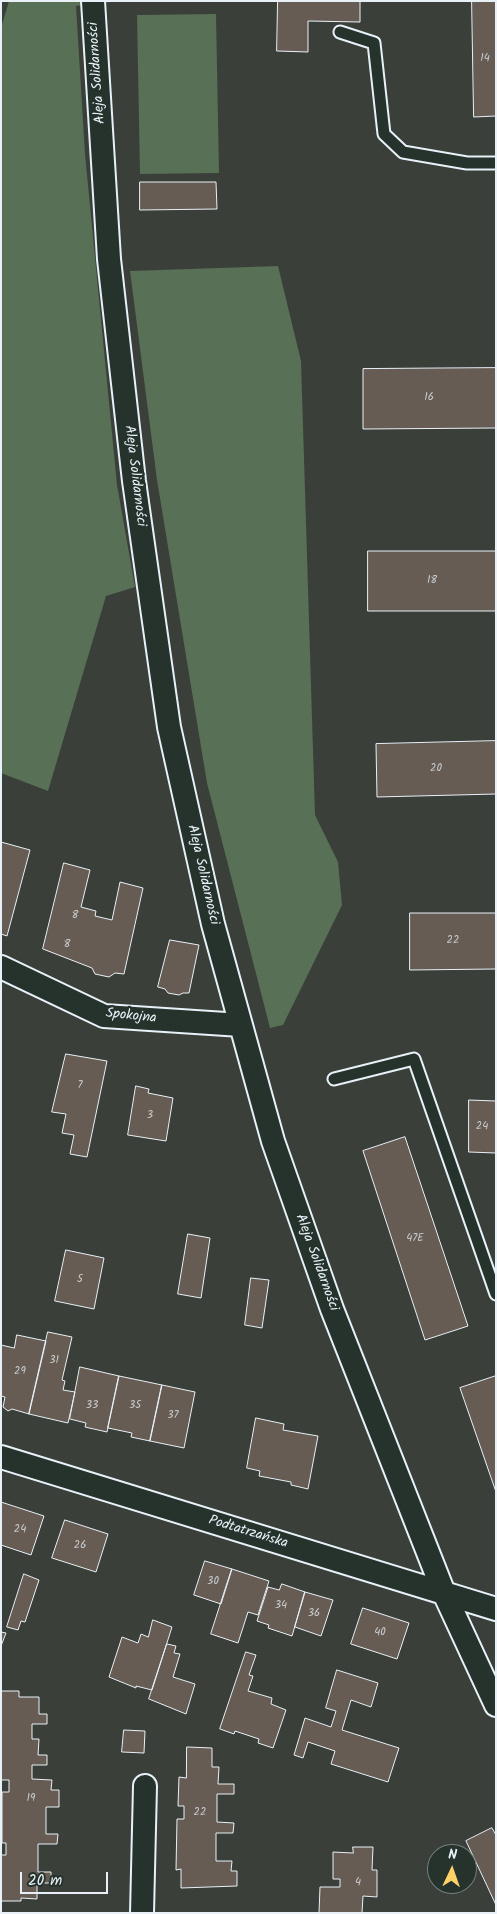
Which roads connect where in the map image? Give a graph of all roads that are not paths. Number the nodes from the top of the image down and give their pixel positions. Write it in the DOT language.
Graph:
graph roads {
  1 [pos="93,1"];
  2 [pos="340,32"];
  3 [pos="496,163"];
  4 [pos="1,967"];
  5 [pos="241,1025"];
  6 [pos="334,1079"];
  7 [pos="496,1294"];
  8 [pos="1,1457"];
  9 [pos="444,1594"];
  10 [pos="496,1609"];
  11 [pos="496,1705"];
  12 [pos="145,1786"];
  13 [pos="142,1913"];
  1 -- 5 [label="street, Aleja Solidarności"];
  2 -- 3 [label="lane"];
  4 -- 5 [label="street, Spokojna"];
  5 -- 9 [label="street, Aleja Solidarności"];
  6 -- 7 [label="lane"];
  8 -- 9 [label="street, Podtatrzańska"];
  9 -- 10 [label="street, Podtatrzańska"];
  9 -- 11 [label="street, Aleja Solidarności"];
  12 -- 13 [label="street"];
}
